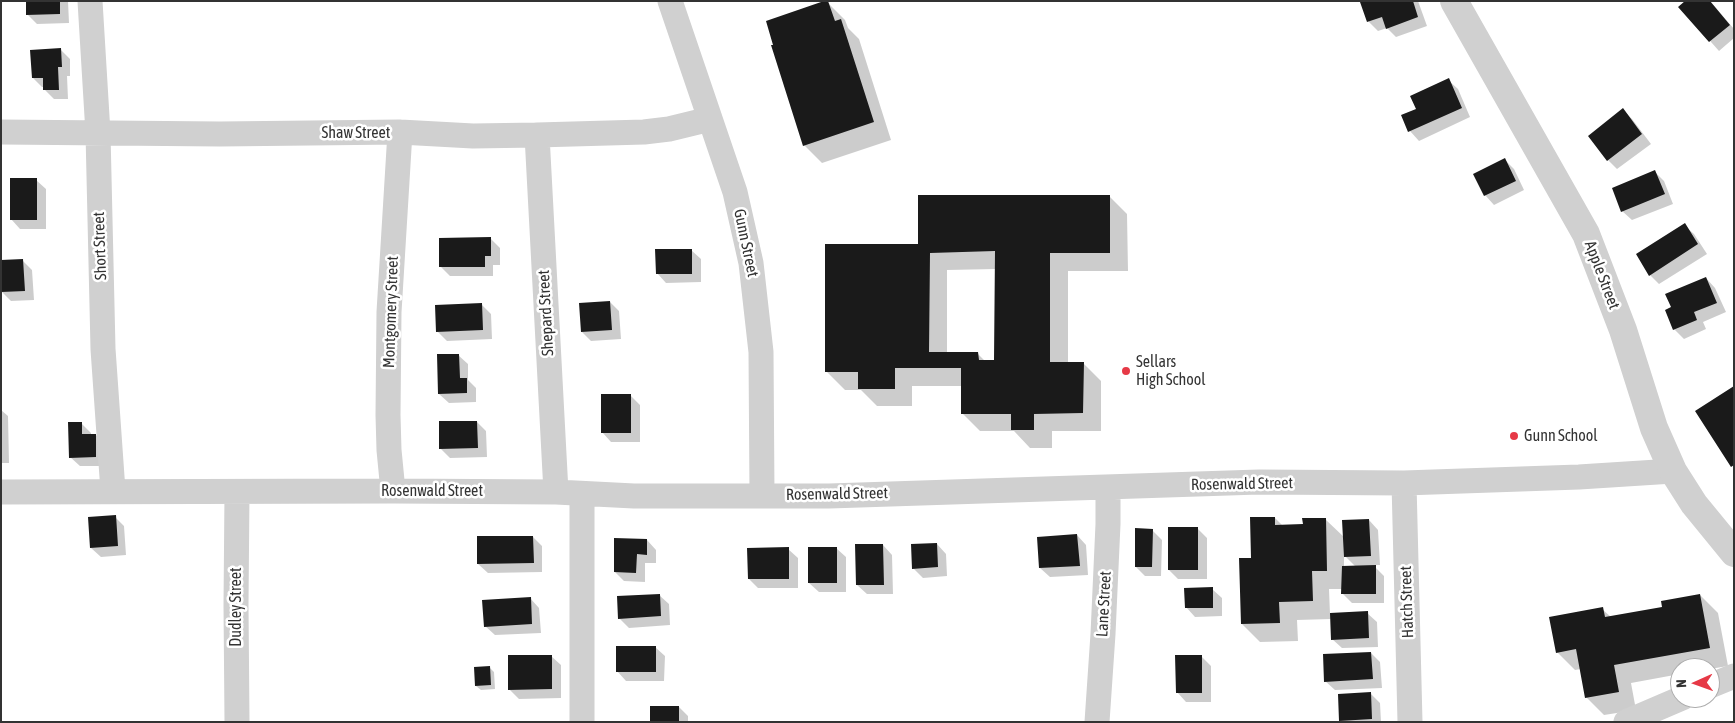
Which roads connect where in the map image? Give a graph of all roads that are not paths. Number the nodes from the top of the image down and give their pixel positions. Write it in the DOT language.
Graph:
graph roads {
  1 [pos="90,1"];
  2 [pos="670,1"];
  3 [pos="1454,1"];
  4 [pos="710,119"];
  5 [pos="1,132"];
  6 [pos="400,132"];
  7 [pos="98,133"];
  8 [pos="537,135"];
  9 [pos="1673,471"];
  10 [pos="1404,483"];
  11 [pos="1108,487"];
  12 [pos="113,491"];
  13 [pos="393,491"];
  14 [pos="1,492"];
  15 [pos="238,492"];
  16 [pos="556,492"];
  17 [pos="582,494"];
  18 [pos="762,495"];
  19 [pos="1734,553"];
  20 [pos="1734,676"];
  21 [pos="1720,682"];
  22 [pos="1670,703"];
  23 [pos="237,722"];
  24 [pos="582,722"];
  25 [pos="1097,722"];
  26 [pos="1410,722"];
  27 [pos="1626,722"];
  1 -- 7 [label="street, Short Street"];
  2 -- 4 [label="street, Gunn Street"];
  3 -- 9 [label="street, Apple Street"];
  4 -- 8 [label="street, Shaw Street"];
  4 -- 18 [label="street, Gunn Street"];
  5 -- 7 [label="street, Shaw Street"];
  6 -- 7 [label="street, Shaw Street"];
  6 -- 8 [label="street, Shaw Street"];
  6 -- 13 [label="street, Montgomery Street"];
  7 -- 12 [label="street, Short Street"];
  8 -- 16 [label="street, Shepard Street"];
  9 -- 10 [label="street, Rosenwald Street"];
  9 -- 19 [label="street, Apple Street"];
  10 -- 11 [label="street, Rosenwald Street"];
  10 -- 26 [label="street, Hatch Street"];
  11 -- 18 [label="street, Rosenwald Street"];
  11 -- 25 [label="street, Lane Street"];
  12 -- 14 [label="street, Rosenwald Street"];
  12 -- 15 [label="street, Rosenwald Street"];
  13 -- 15 [label="street, Rosenwald Street"];
  13 -- 16 [label="street, Rosenwald Street"];
  15 -- 23 [label="street, Dudley Street"];
  16 -- 17 [label="street, Rosenwald Street"];
  17 -- 18 [label="street, Rosenwald Street"];
  17 -- 24 [label="street"];
  20 -- 21 [label="street"];
  22 -- 27 [label="street"];
}
